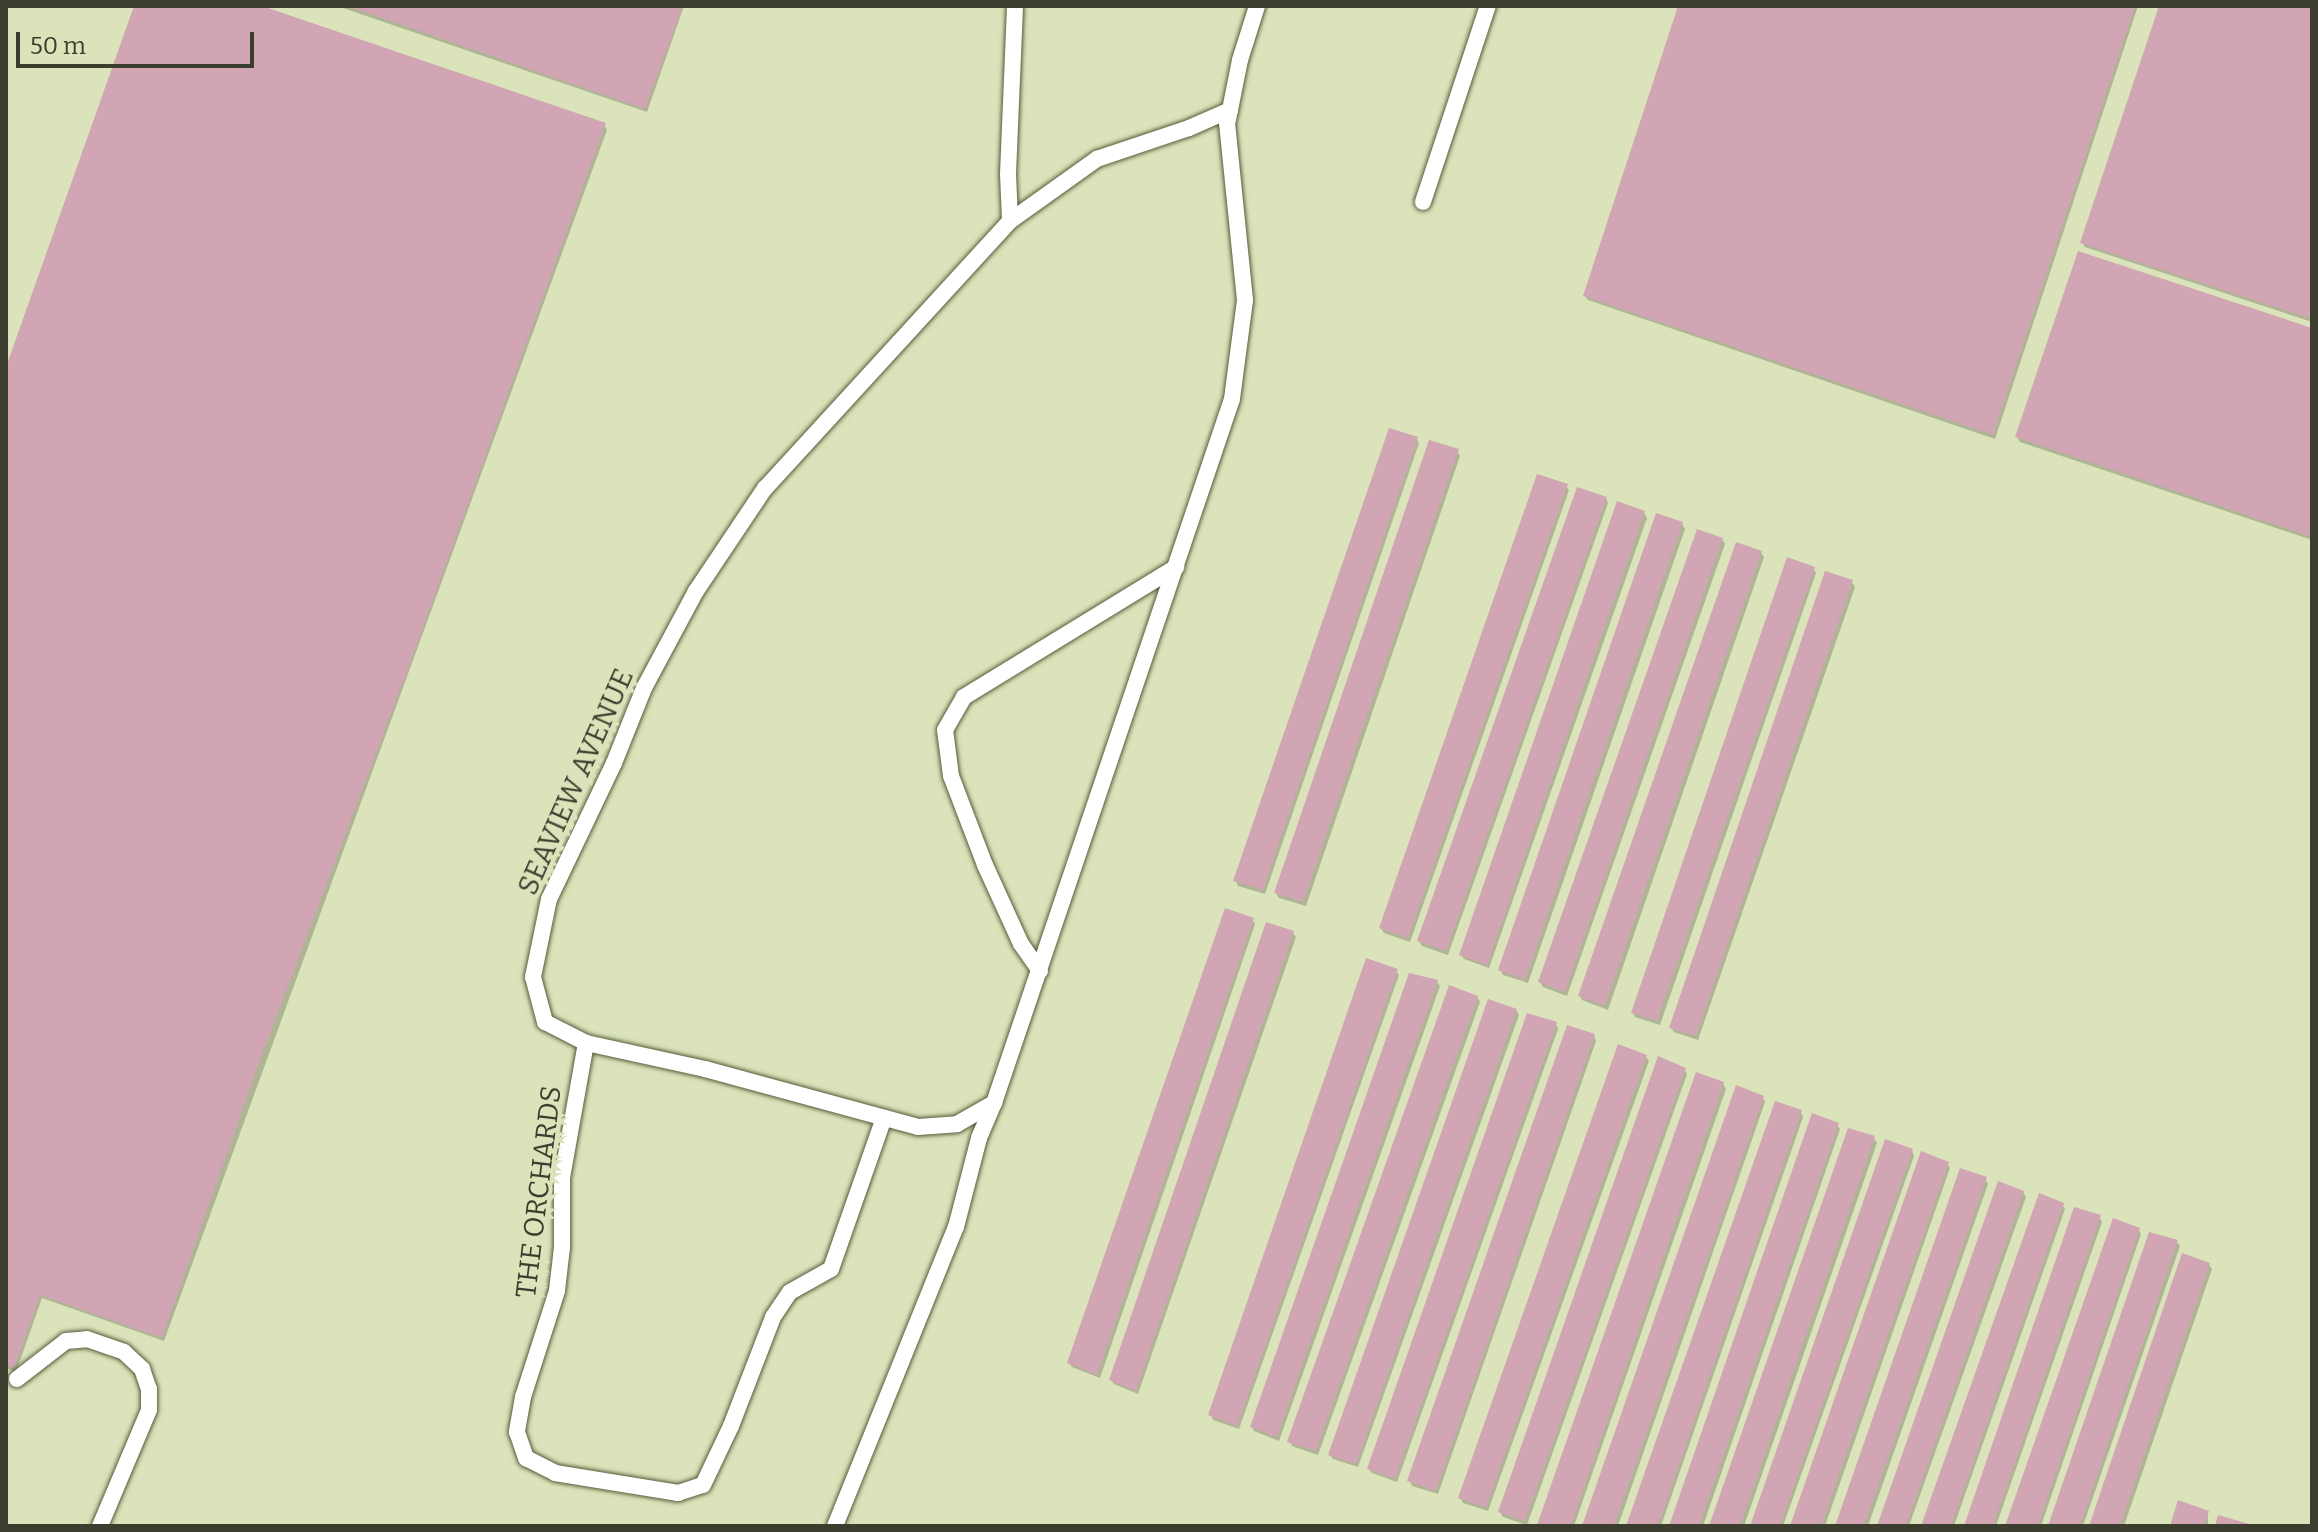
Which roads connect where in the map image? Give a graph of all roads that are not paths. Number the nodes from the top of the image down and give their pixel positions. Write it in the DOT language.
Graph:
graph roads {
  1 [pos="1015,6"];
  2 [pos="1257,6"];
  3 [pos="1488,6"];
  4 [pos="1230,110"];
  5 [pos="1423,202"];
  6 [pos="1010,221"];
  7 [pos="1176,567"];
  8 [pos="1040,971"];
  9 [pos="586,1043"];
  10 [pos="994,1103"];
  11 [pos="884,1118"];
  12 [pos="17,1379"];
  13 [pos="100,1526"];
  14 [pos="835,1526"];
  1 -- 6 [label="lane"];
  2 -- 4 [label="lane"];
  3 -- 5 [label="lane"];
  4 -- 6 [label="lane, SEAVIEW AVENUE"];
  4 -- 7 [label="lane"];
  6 -- 9 [label="lane, SEAVIEW AVENUE"];
  7 -- 8 [label="lane"];
  7 -- 8 [label="lane"];
  8 -- 10 [label="lane"];
  9 -- 11 [label="lane, SEAVIEW AVENUE"];
  9 -- 11 [label="lane, THE ORCHARDS"];
  10 -- 11 [label="lane, SEAVIEW AVENUE"];
  10 -- 14 [label="lane"];
  12 -- 13 [label="lane"];
}
